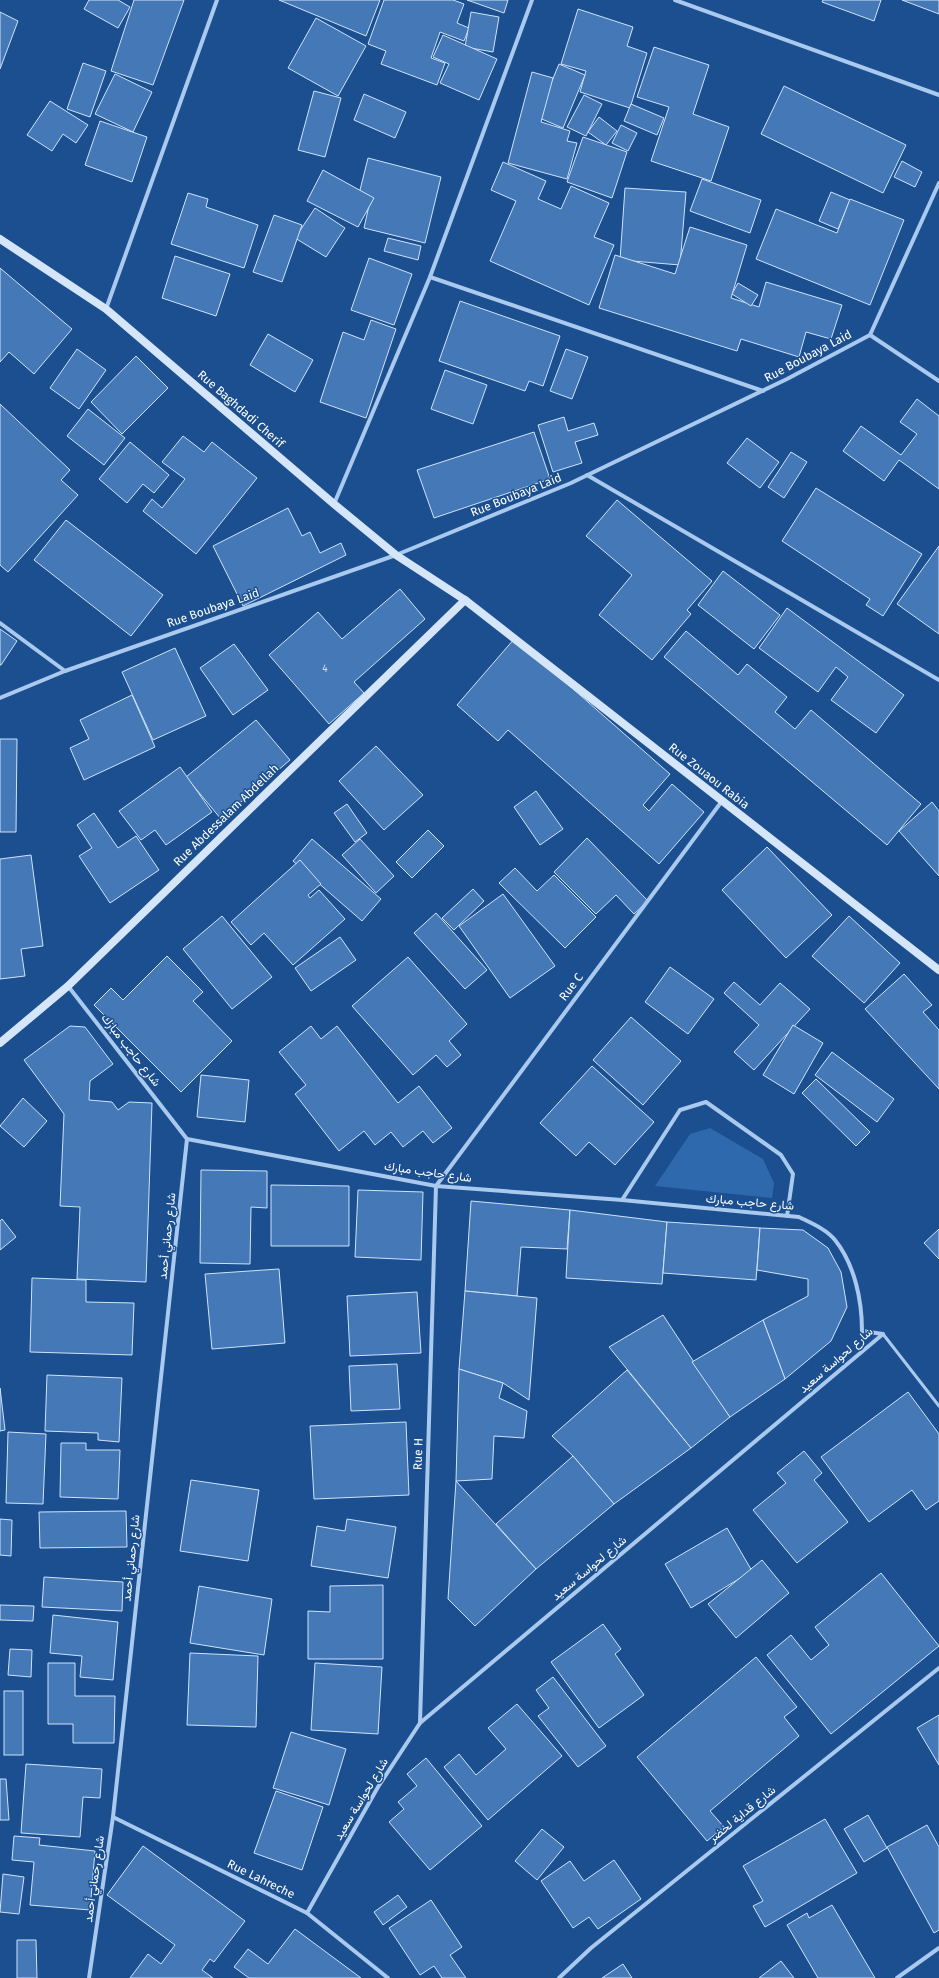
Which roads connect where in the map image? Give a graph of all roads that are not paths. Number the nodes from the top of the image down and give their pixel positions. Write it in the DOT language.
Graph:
graph roads {
  1 [pos="217,0"];
  2 [pos="532,0"];
  3 [pos="674,0"];
  4 [pos="939,95"];
  5 [pos="939,183"];
  6 [pos="0,239"];
  7 [pos="430,277"];
  8 [pos="106,309"];
  9 [pos="870,335"];
  10 [pos="939,382"];
  11 [pos="763,391"];
  12 [pos="587,475"];
  13 [pos="334,504"];
  14 [pos="396,555"];
  15 [pos="465,600"];
  16 [pos="0,623"];
  17 [pos="64,671"];
  18 [pos="939,680"];
  19 [pos="0,698"];
  20 [pos="722,801"];
  21 [pos="939,970"];
  22 [pos="68,986"];
  23 [pos="0,1043"];
  24 [pos="187,1139"];
  25 [pos="436,1186"];
  26 [pos="622,1200"];
  27 [pos="787,1216"];
  28 [pos="854,1279"];
  29 [pos="883,1334"];
  30 [pos="939,1406"];
  31 [pos="939,1668"];
  32 [pos="420,1723"];
  33 [pos="113,1817"];
  34 [pos="307,1913"];
  35 [pos="939,1948"];
  36 [pos="89,1978"];
  37 [pos="388,1978"];
  38 [pos="559,1978"];
  39 [pos="897,1978"];
  1 -- 8 [label="street"];
  2 -- 7 [label="street"];
  3 -- 4 [label="street"];
  5 -- 9 [label="street, Rue Boubaya Laid"];
  6 -- 8 [label="main road, Rue Baghdadi Cherif"];
  7 -- 11 [label="street"];
  7 -- 13 [label="street"];
  8 -- 13 [label="main road, Rue Baghdadi Cherif"];
  9 -- 10 [label="street"];
  9 -- 11 [label="street, Rue Boubaya Laid"];
  11 -- 12 [label="street, Rue Boubaya Laid"];
  12 -- 14 [label="street, Rue Boubaya Laid"];
  12 -- 18 [label="street"];
  13 -- 14 [label="main road, Rue Baghdadi Cherif"];
  14 -- 15 [label="main road, Rue Baghdadi Cherif"];
  14 -- 17 [label="street, Rue Boubaya Laid"];
  15 -- 20 [label="main road, Rue Zouaou Rabia"];
  15 -- 22 [label="main road, Rue Abdessalam Abdellah"];
  16 -- 17 [label="street"];
  17 -- 19 [label="street, Rue Boubaya Laid"];
  20 -- 21 [label="main road, Rue Zouaou Rabia"];
  20 -- 25 [label="street, Rue C"];
  22 -- 23 [label="main road, Rue Abdessalam Abdellah"];
  22 -- 24 [label="street, شارع حاجب مبارك"];
  24 -- 25 [label="street, شارع حاجب مبارك"];
  24 -- 33 [label="street, شارع رحماني أحمد"];
  25 -- 26 [label="street, شارع حاجب مبارك"];
  25 -- 32 [label="street, Rue H"];
  26 -- 27 [label="street, شارع حاجب مبارك"];
  26 -- 27 [label="street"];
  27 -- 28 [label="street, شارع حاجب مبارك"];
  28 -- 29 [label="street, شارع لحواسة سعيد"];
  29 -- 30 [label="lane"];
  29 -- 32 [label="street, شارع لحواسة سعيد"];
  31 -- 38 [label="street, شارع قداية لخضر"];
  32 -- 34 [label="street, شارع لحواسة سعيد"];
  33 -- 34 [label="street, Rue Lahreche"];
  33 -- 36 [label="street, شارع رحماني أحمد"];
  34 -- 37 [label="street, Rue Lahreche"];
  35 -- 39 [label="street"];
}
